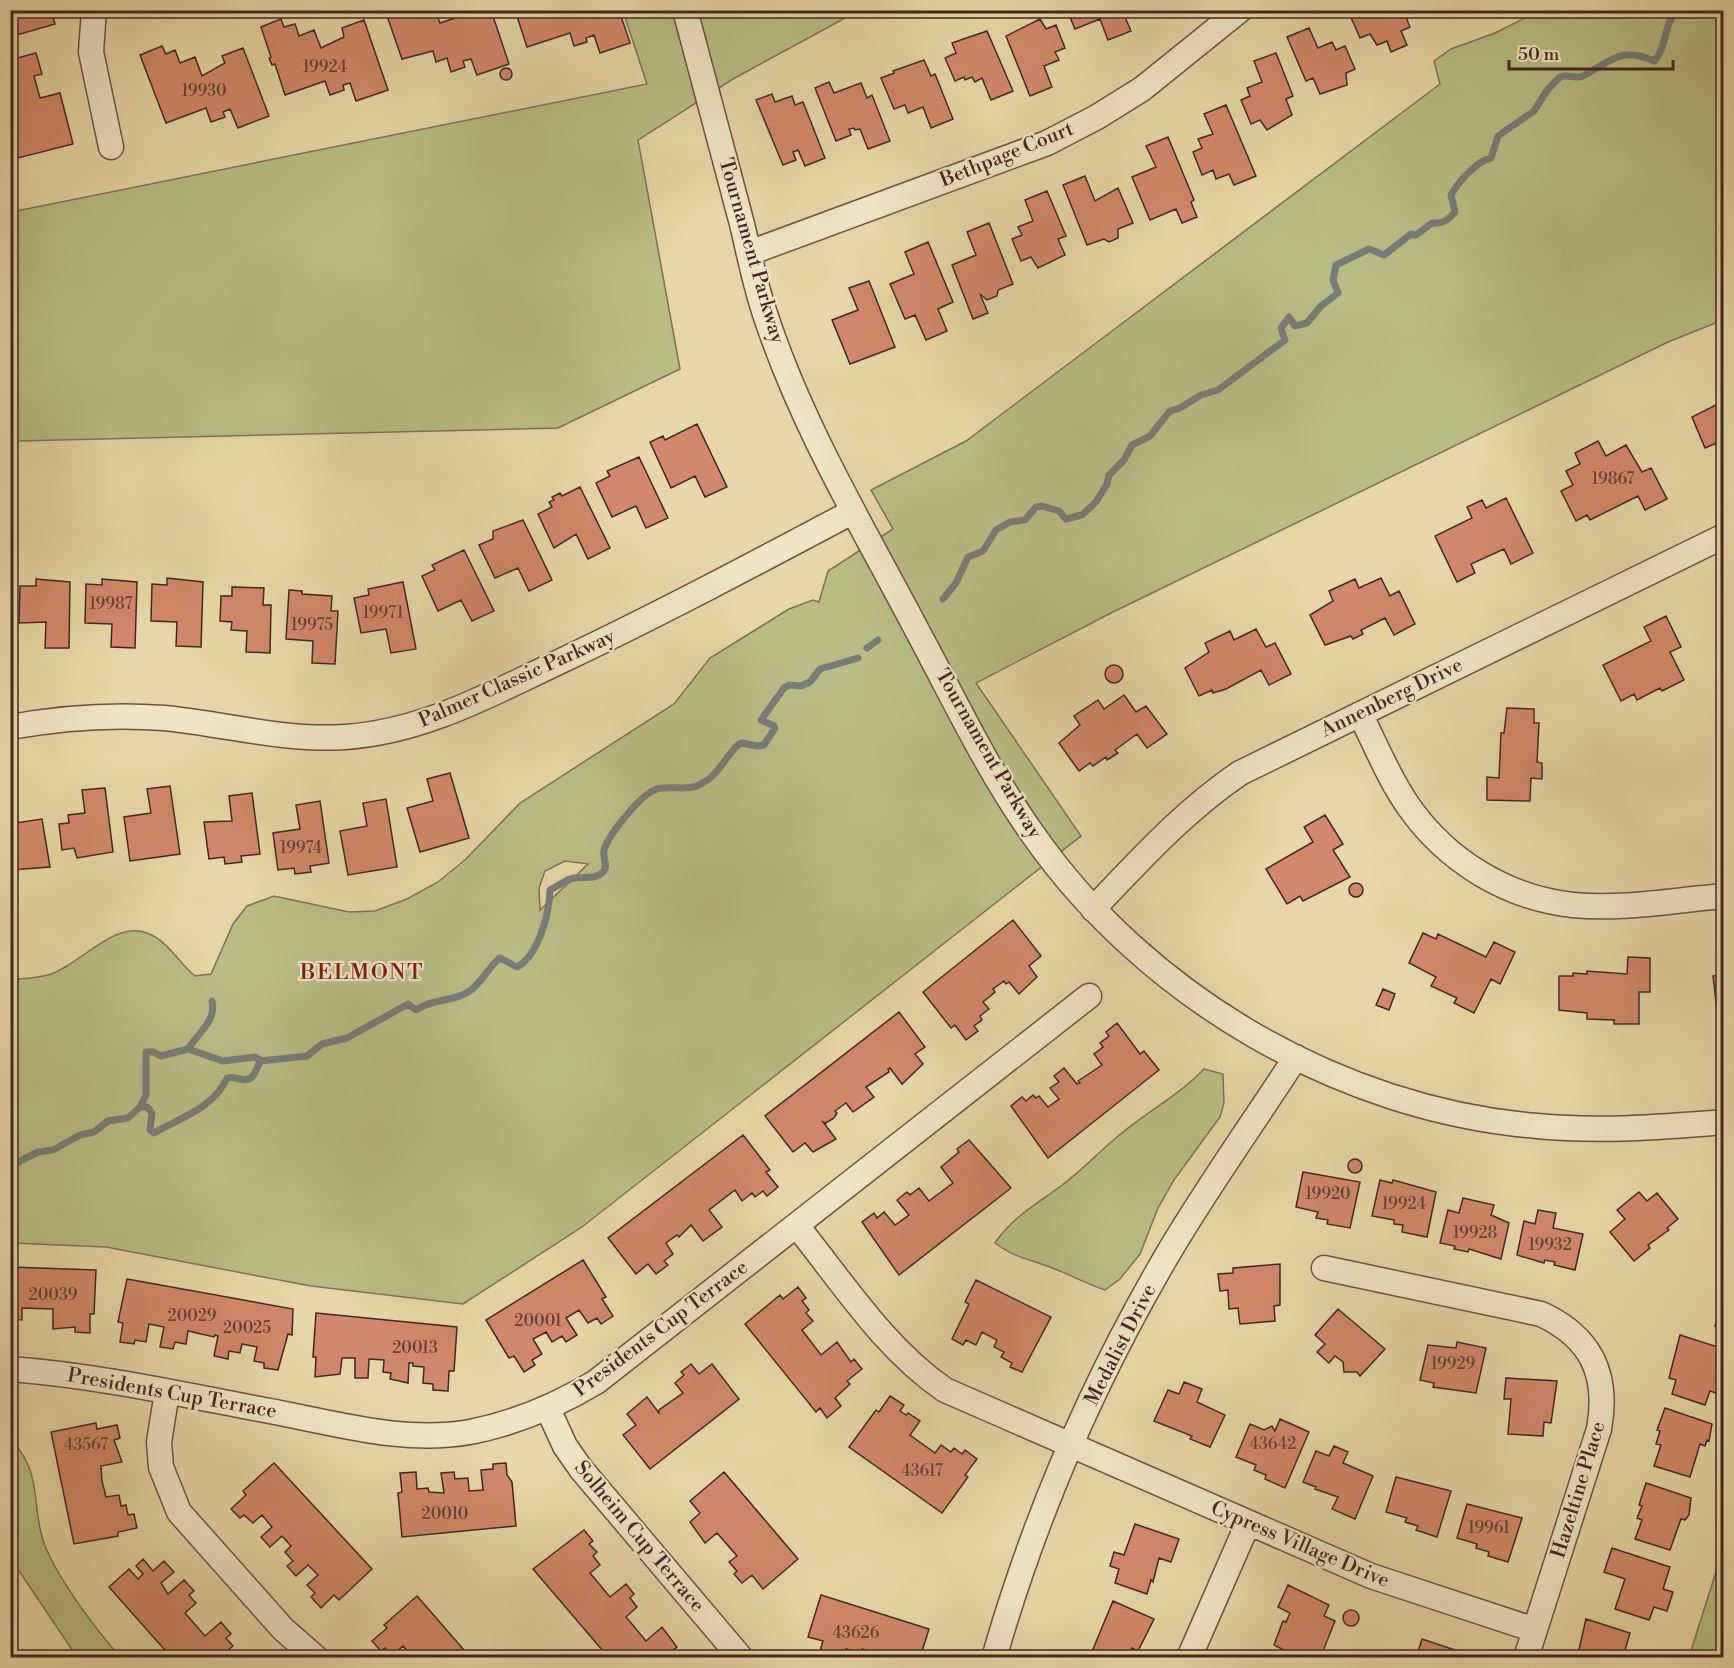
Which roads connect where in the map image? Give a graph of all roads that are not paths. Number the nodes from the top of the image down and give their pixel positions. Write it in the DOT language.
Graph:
graph roads {
  1 [pos="94,10"];
  2 [pos="685,10"];
  3 [pos="1240,10"];
  4 [pos="111,147"];
  5 [pos="749,253"];
  6 [pos="852,512"];
  7 [pos="1724,536"];
  8 [pos="1360,714"];
  9 [pos="10,727"];
  10 [pos="1724,896"];
  11 [pos="1093,909"];
  12 [pos="1089,996"];
  13 [pos="1296,1057"];
  14 [pos="1724,1122"];
  15 [pos="797,1226"];
  16 [pos="1324,1268"];
  17 [pos="10,1369"];
  18 [pos="167,1392"];
  19 [pos="548,1409"];
  20 [pos="1071,1446"];
  21 [pos="1248,1523"];
  22 [pos="1535,1630"];
  23 [pos="316,1658"];
  24 [pos="741,1658"];
  25 [pos="994,1658"];
  26 [pos="1189,1658"];
  27 [pos="1526,1658"];
  1 -- 4 [label="street"];
  2 -- 5 [label="street, Tournament Parkway"];
  3 -- 5 [label="street, Bethpage Court"];
  5 -- 6 [label="street, Tournament Parkway"];
  6 -- 9 [label="street, Palmer Classic Parkway"];
  6 -- 11 [label="street, Tournament Parkway"];
  7 -- 8 [label="street, Annenberg Drive"];
  8 -- 10 [label="street"];
  8 -- 11 [label="street, Annenberg Drive"];
  11 -- 13 [label="street, Tournament Parkway"];
  12 -- 15 [label="street, Presidents Cup Terrace"];
  13 -- 14 [label="street, Tournament Parkway"];
  13 -- 20 [label="street, Medalist Drive"];
  15 -- 19 [label="street, Presidents Cup Terrace"];
  15 -- 20 [label="street, Cypress Village Drive"];
  16 -- 22 [label="street, Hazeltine Place"];
  17 -- 18 [label="street, Presidents Cup Terrace"];
  18 -- 19 [label="street, Presidents Cup Terrace"];
  18 -- 23 [label="street"];
  19 -- 24 [label="street, Solheim Cup Terrace"];
  20 -- 21 [label="street, Cypress Village Drive"];
  20 -- 25 [label="street, Medalist Drive"];
  21 -- 22 [label="street, Cypress Village Drive"];
  21 -- 26 [label="street"];
  22 -- 27 [label="street, Hazeltine Place"];
}
